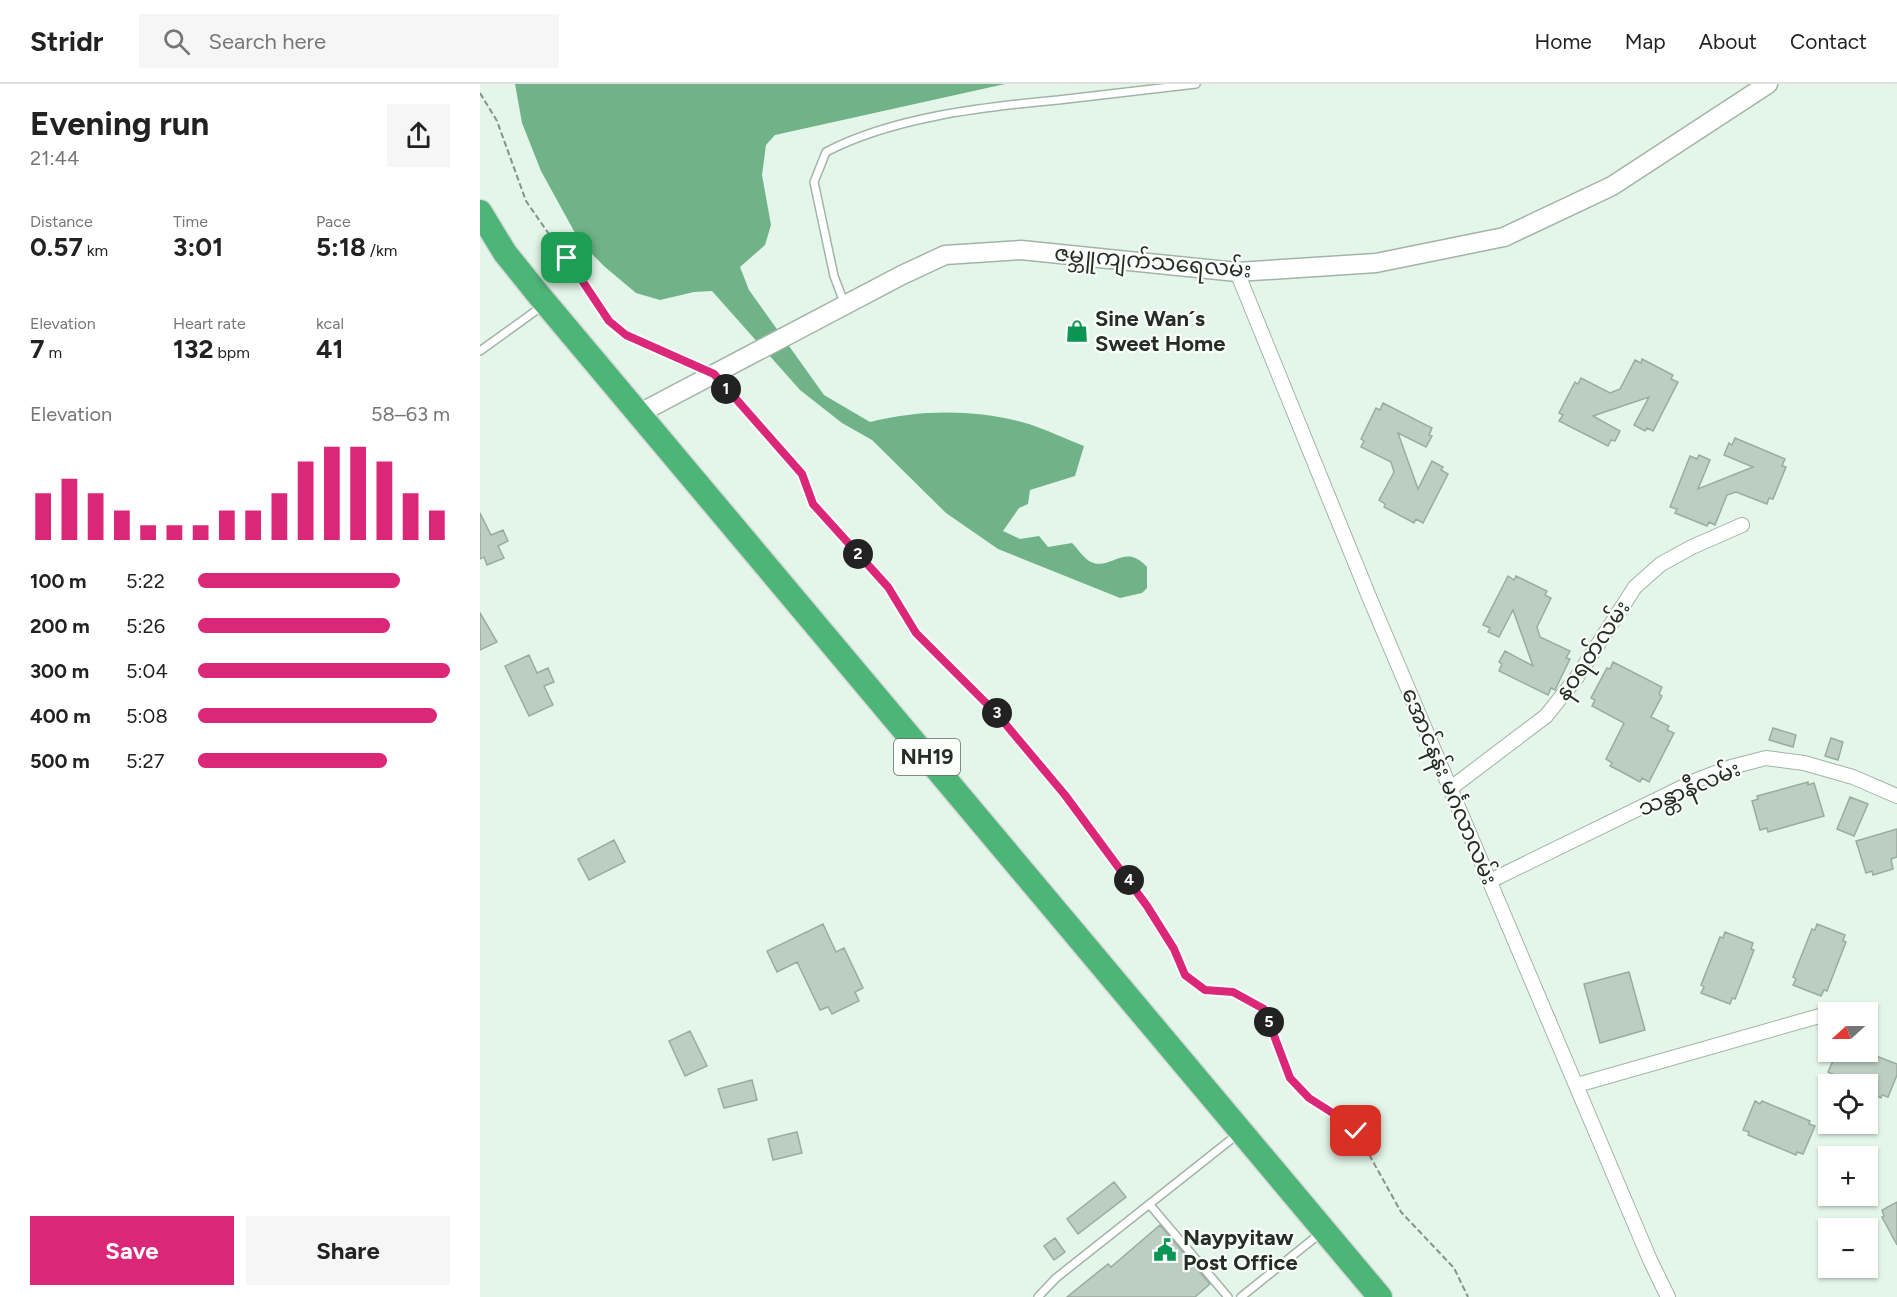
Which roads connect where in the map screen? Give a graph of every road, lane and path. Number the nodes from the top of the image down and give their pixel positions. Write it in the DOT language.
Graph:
graph roads {
  1 [pos="1196,84"];
  2 [pos="1768,84"];
  3 [pos="480,93"];
  4 [pos="480,212"];
  5 [pos="1237,272"];
  6 [pos="546,303"];
  7 [pos="845,305"];
  8 [pos="480,351"];
  9 [pos="714,374"];
  10 [pos="639,413"];
  11 [pos="1742,525"];
  12 [pos="1450,788"];
  13 [pos="1897,796"];
  14 [pos="1490,881"];
  15 [pos="1818,1016"];
  16 [pos="1576,1085"];
  17 [pos="1241,1132"];
  18 [pos="1150,1205"];
  19 [pos="1324,1230"];
  20 [pos="1038,1297"];
  21 [pos="1228,1297"];
  22 [pos="1241,1297"];
  23 [pos="1380,1297"];
  24 [pos="1468,1297"];
  25 [pos="1668,1297"];
  1 -- 7 [label="lane"];
  2 -- 5 [label="main road, ဇမ္ဘူကျက်သရေလမ်း"];
  3 -- 9 [label="path"];
  4 -- 6 [label="highway, NH19"];
  5 -- 7 [label="main road, ဇမ္ဘူကျက်သရေလမ်း"];
  5 -- 12 [label="street, အောင်နန်း မင်္ဂလာလမ်း"];
  6 -- 8 [label="lane"];
  6 -- 10 [label="highway, NH19"];
  7 -- 9 [label="main road, ဇမ္ဘူကျက်သရေလမ်း"];
  9 -- 10 [label="main road, ဇမ္ဘူကျက်သရေလမ်း"];
  9 -- 24 [label="path"];
  10 -- 17 [label="highway, NH19"];
  11 -- 12 [label="street, နဝရတ်လမ်း"];
  12 -- 14 [label="street, အောင်နန်း မင်္ဂလာလမ်း"];
  13 -- 14 [label="street, သန္တာနီလမ်း"];
  14 -- 16 [label="street, အောင်နန်း မင်္ဂလာလမ်း"];
  15 -- 16 [label="street"];
  16 -- 25 [label="street, အောင်နန်း မင်္ဂလာလမ်း"];
  17 -- 18 [label="lane"];
  17 -- 19 [label="highway, NH19"];
  18 -- 20 [label="lane"];
  18 -- 21 [label="lane"];
  19 -- 22 [label="lane"];
  19 -- 23 [label="highway, NH19"];
}
